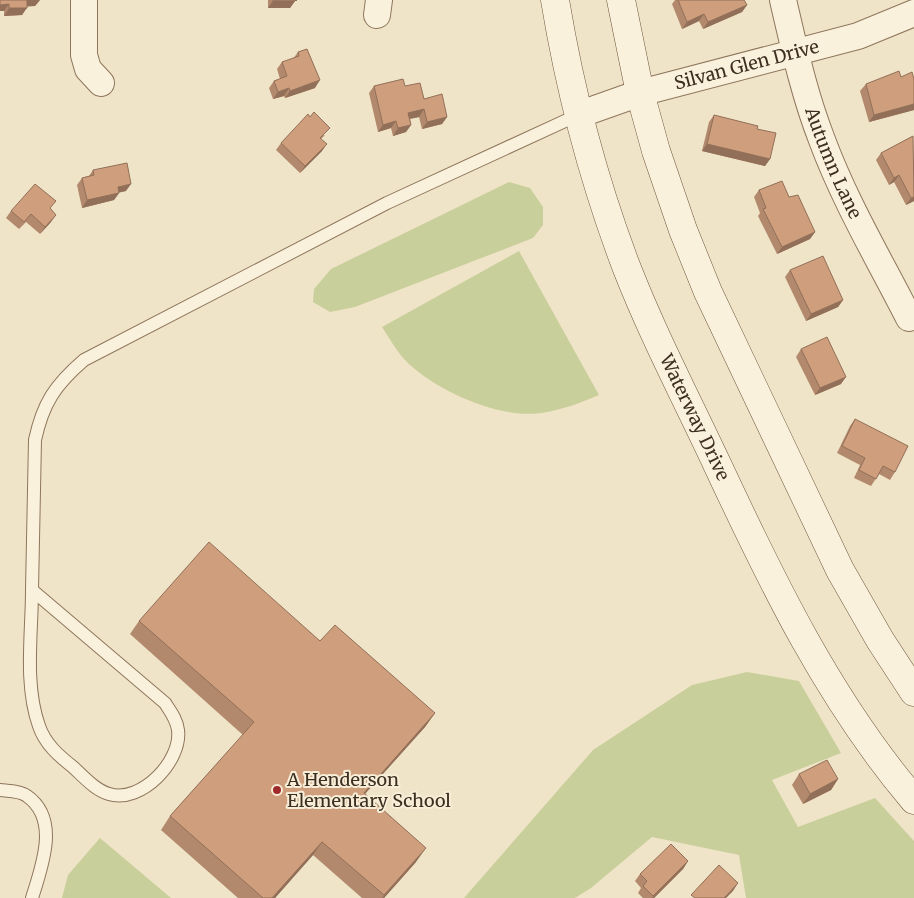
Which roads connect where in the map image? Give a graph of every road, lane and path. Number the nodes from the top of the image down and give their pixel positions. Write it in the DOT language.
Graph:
graph roads {
  1 [pos="84,0"];
  2 [pos="555,0"];
  3 [pos="621,0"];
  4 [pos="784,0"];
  5 [pos="914,13"];
  6 [pos="796,52"];
  7 [pos="101,83"];
  8 [pos="640,93"];
  9 [pos="578,115"];
  10 [pos="909,318"];
  11 [pos="32,590"];
  12 [pos="914,692"];
  13 [pos="0,790"];
  14 [pos="914,800"];
  15 [pos="32,898"];
  1 -- 7 [label="street"];
  2 -- 9 [label="main road, Waterway Drive"];
  3 -- 8 [label="main road"];
  4 -- 6 [label="street, Autumn Lane"];
  5 -- 6 [label="street, Silvan Glen Drive"];
  6 -- 8 [label="street, Silvan Glen Drive"];
  6 -- 10 [label="street, Autumn Lane"];
  8 -- 9 [label="street, Silvan Glen Drive"];
  8 -- 12 [label="main road"];
  9 -- 11 [label="lane"];
  9 -- 14 [label="main road, Waterway Drive"];
  11 -- 11 [label="lane"];
  13 -- 15 [label="lane"];
}
